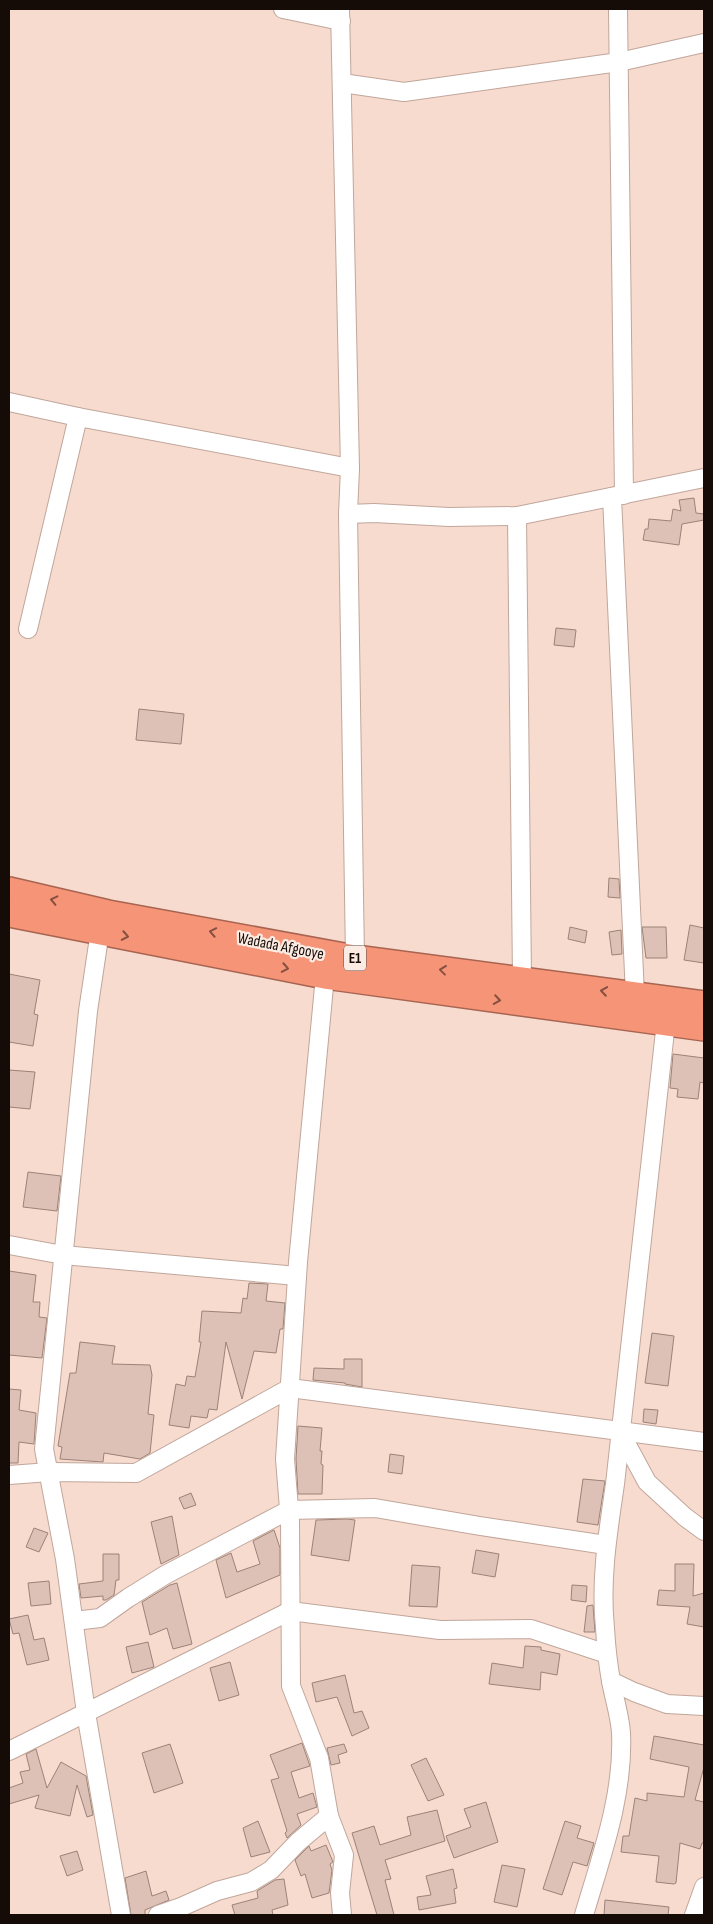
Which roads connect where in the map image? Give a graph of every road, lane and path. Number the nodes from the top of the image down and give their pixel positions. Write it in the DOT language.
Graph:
graph roads {
  1 [pos="283,9"];
  2 [pos="618,9"];
  3 [pos="341,15"];
  4 [pos="704,43"];
  5 [pos="619,62"];
  6 [pos="342,83"];
  7 [pos="9,402"];
  8 [pos="78,417"];
  9 [pos="350,468"];
  10 [pos="704,478"];
  11 [pos="618,496"];
  12 [pos="348,514"];
  13 [pos="517,516"];
  14 [pos="28,629"];
  15 [pos="9,890"];
  16 [pos="9,914"];
  17 [pos="100,931"];
  18 [pos="355,958"];
  19 [pos="325,976"];
  20 [pos="522,980"];
  21 [pos="635,995"];
  22 [pos="704,1004"];
  23 [pos="666,1022"];
  24 [pos="704,1028"];
  25 [pos="9,1245"];
  26 [pos="63,1255"];
  27 [pos="297,1276"];
  28 [pos="290,1388"];
  29 [pos="620,1432"];
  30 [pos="704,1442"];
  31 [pos="50,1472"];
  32 [pos="9,1475"];
  33 [pos="289,1510"];
  34 [pos="704,1531"];
  35 [pos="606,1545"];
  36 [pos="290,1611"];
  37 [pos="74,1621"];
  38 [pos="608,1654"];
  39 [pos="611,1681"];
  40 [pos="704,1706"];
  41 [pos="86,1713"];
  42 [pos="9,1751"];
  43 [pos="329,1816"];
  44 [pos="704,1887"];
  45 [pos="121,1915"];
  46 [pos="158,1915"];
  47 [pos="342,1915"];
  48 [pos="584,1915"];
  49 [pos="694,1915"];
  1 -- 3 [label="street"];
  2 -- 5 [label="street"];
  3 -- 6 [label="street"];
  4 -- 5 [label="street"];
  5 -- 6 [label="street"];
  5 -- 11 [label="street"];
  6 -- 9 [label="street"];
  7 -- 8 [label="street"];
  8 -- 9 [label="street"];
  8 -- 14 [label="street"];
  9 -- 12 [label="street"];
  10 -- 11 [label="street"];
  11 -- 13 [label="street"];
  11 -- 21 [label="street"];
  12 -- 13 [label="street"];
  12 -- 18 [label="street"];
  13 -- 20 [label="street"];
  18 -- 15 [label="highway, Wadada Afgooye / E1, one-way"];
  16 -- 17 [label="highway, Wadada Afgooye / E1"];
  17 -- 19 [label="highway, Wadada Afgooye / E1, one-way"];
  17 -- 26 [label="street"];
  20 -- 18 [label="highway, Wadada Afgooye / E1, one-way"];
  19 -- 23 [label="highway, Wadada Afgooye / E1, one-way"];
  19 -- 27 [label="street"];
  21 -- 20 [label="highway, Wadada Afgooye / E1, one-way"];
  21 -- 22 [label="highway, Wadada Afgooye / E1"];
  23 -- 24 [label="highway, Wadada Afgooye / E1"];
  23 -- 29 [label="street"];
  25 -- 26 [label="street"];
  26 -- 27 [label="street"];
  26 -- 31 [label="street"];
  27 -- 28 [label="street"];
  28 -- 29 [label="street"];
  28 -- 31 [label="street"];
  28 -- 33 [label="street"];
  29 -- 30 [label="street"];
  29 -- 34 [label="street"];
  29 -- 35 [label="street"];
  31 -- 32 [label="street"];
  31 -- 37 [label="street"];
  33 -- 35 [label="street"];
  33 -- 36 [label="street"];
  33 -- 37 [label="street"];
  35 -- 38 [label="street"];
  36 -- 38 [label="street"];
  36 -- 41 [label="street"];
  36 -- 43 [label="street"];
  37 -- 41 [label="street"];
  38 -- 39 [label="street"];
  39 -- 40 [label="street"];
  39 -- 48 [label="street"];
  41 -- 42 [label="street"];
  41 -- 45 [label="street"];
  43 -- 46 [label="street"];
  43 -- 47 [label="street"];
  44 -- 49 [label="street"];
}
